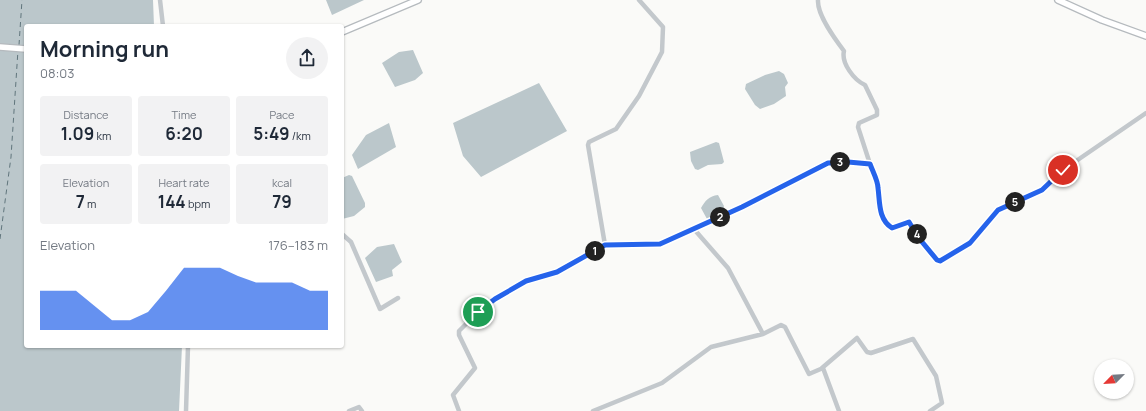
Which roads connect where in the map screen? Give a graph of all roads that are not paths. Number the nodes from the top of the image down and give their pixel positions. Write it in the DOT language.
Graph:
graph roads {
  1 [pos="160,0"];
  2 [pos="418,0"];
  3 [pos="639,0"];
  4 [pos="818,0"];
  5 [pos="1058,0"];
  6 [pos="163,24"];
  7 [pos="344,31"];
  8 [pos="1146,36"];
  9 [pos="0,47"];
  10 [pos="24,49"];
  11 [pos="1146,113"];
  12 [pos="870,164"];
  13 [pos="693,228"];
  14 [pos="344,236"];
  15 [pos="605,245"];
  16 [pos="398,298"];
  17 [pos="762,334"];
  18 [pos="188,348"];
  19 [pos="822,368"];
  20 [pos="186,411"];
  21 [pos="349,411"];
  22 [pos="362,411"];
  23 [pos="459,411"];
  24 [pos="593,411"];
  25 [pos="839,411"];
  26 [pos="930,411"];
  1 -- 6 [label="street"];
  2 -- 7 [label="main road"];
  3 -- 15 [label="street"];
  4 -- 12 [label="street"];
  5 -- 8 [label="main road"];
  9 -- 10 [label="main road"];
  11 -- 12 [label="street"];
  12 -- 13 [label="street"];
  13 -- 15 [label="street"];
  13 -- 17 [label="street"];
  14 -- 16 [label="street"];
  15 -- 23 [label="street"];
  17 -- 19 [label="street"];
  17 -- 24 [label="street"];
  18 -- 20 [label="street"];
  19 -- 25 [label="street"];
  19 -- 26 [label="street"];
  21 -- 22 [label="street"];
}
